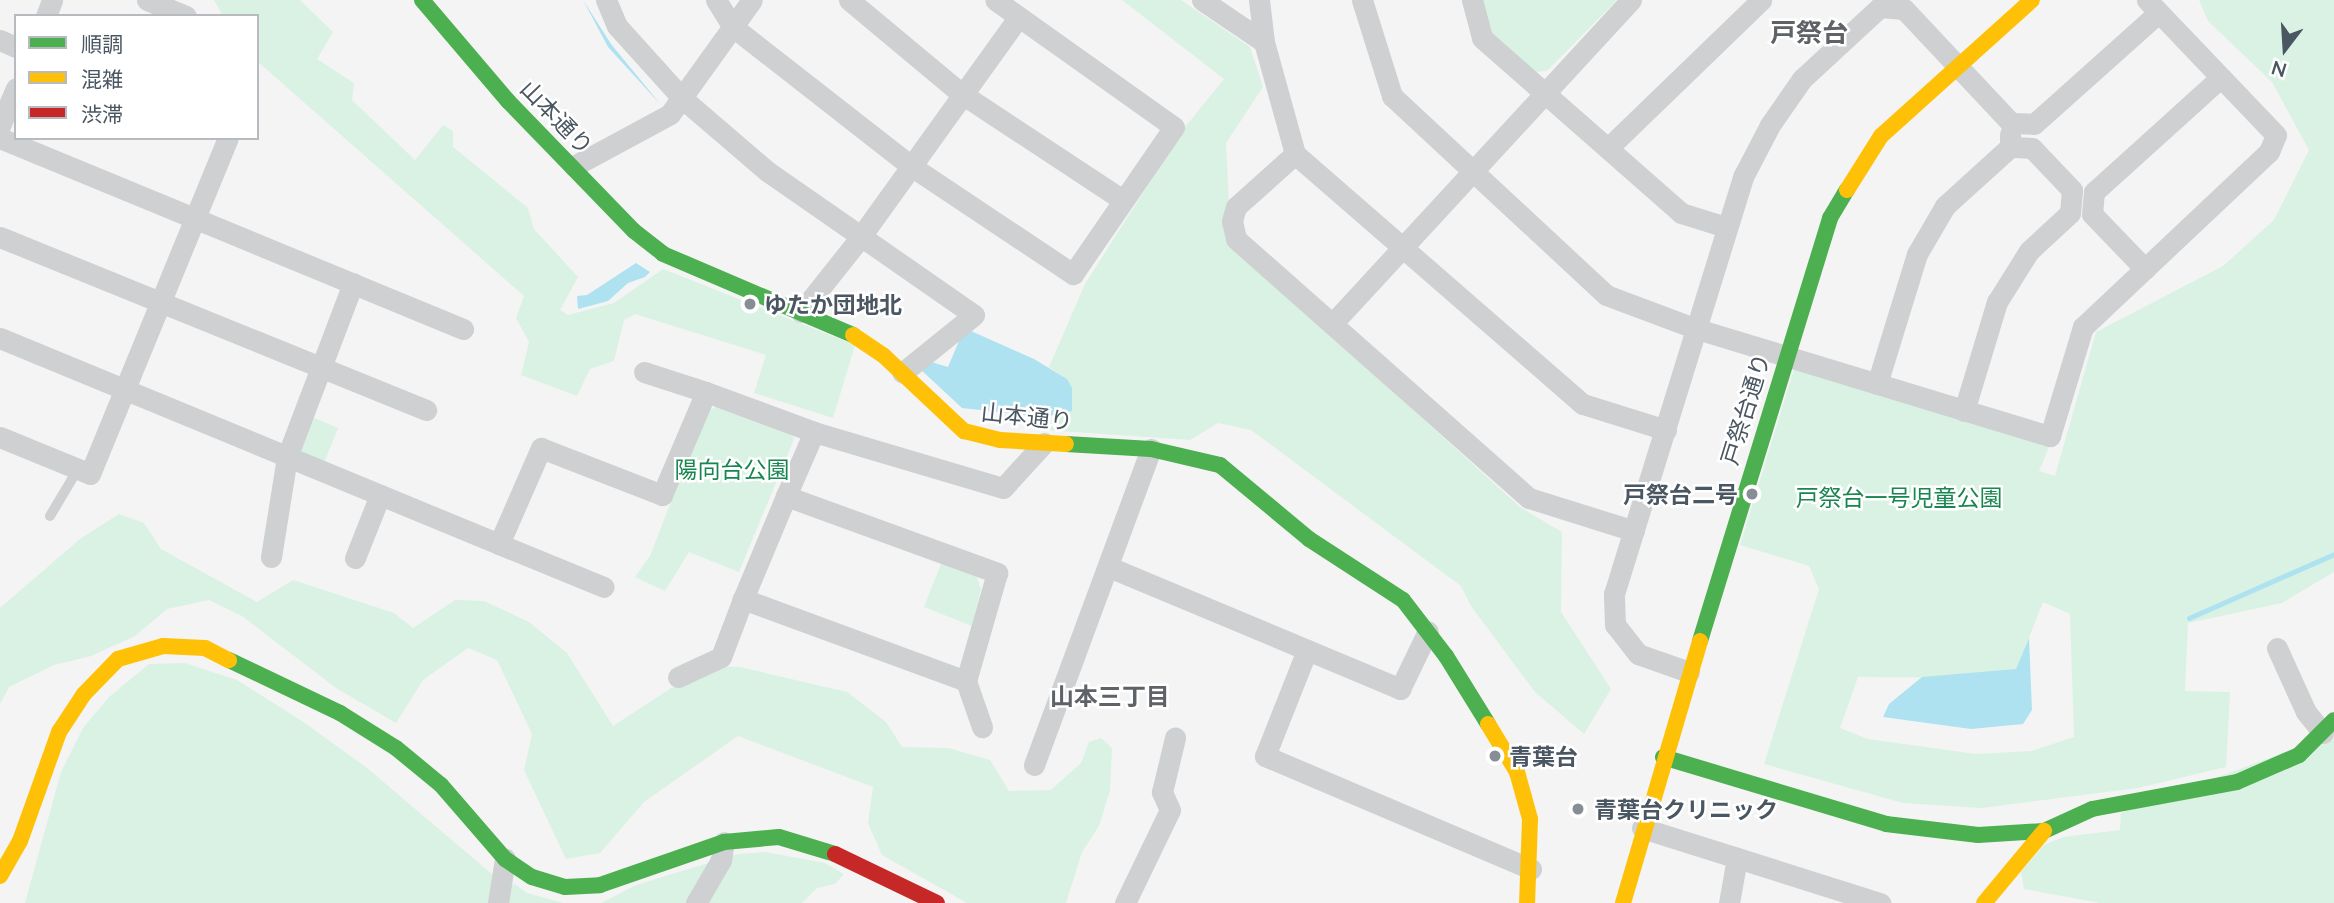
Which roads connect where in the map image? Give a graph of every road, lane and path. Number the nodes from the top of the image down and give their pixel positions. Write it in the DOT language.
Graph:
graph roads {
  1 [pos="146,0"];
  2 [pos="422,0"];
  3 [pos="606,0"];
  4 [pos="716,0"];
  5 [pos="752,0"];
  6 [pos="849,0"];
  7 [pos="995,0"];
  8 [pos="1202,0"];
  9 [pos="1259,0"];
  10 [pos="1362,0"];
  11 [pos="1472,0"];
  12 [pos="1631,0"];
  13 [pos="1761,0"];
  14 [pos="2032,0"];
  15 [pos="1892,4"];
  16 [pos="2152,7"];
  17 [pos="181,14"];
  18 [pos="1018,18"];
  19 [pos="733,27"];
  20 [pos="1264,42"];
  21 [pos="1958,67"];
  22 [pos="2220,78"];
  23 [pos="1544,92"];
  24 [pos="14,93"];
  25 [pos="962,94"];
  26 [pos="683,99"];
  27 [pos="2011,123"];
  28 [pos="2034,124"];
  29 [pos="0,126"];
  30 [pos="0,138"];
  31 [pos="227,140"];
  32 [pos="2010,147"];
  33 [pos="1608,148"];
  34 [pos="2032,148"];
  35 [pos="1295,154"];
  36 [pos="573,166"];
  37 [pos="911,166"];
  38 [pos="1473,171"];
  39 [pos="2072,190"];
  40 [pos="2094,192"];
  41 [pos="1124,200"];
  42 [pos="2070,213"];
  43 [pos="2092,214"];
  44 [pos="195,218"];
  45 [pos="1726,227"];
  46 [pos="0,237"];
  47 [pos="859,239"];
  48 [pos="1403,248"];
  49 [pos="2145,269"];
  50 [pos="353,283"];
  51 [pos="160,305"];
  52 [pos="801,312"];
  53 [pos="1332,324"];
  54 [pos="463,329"];
  55 [pos="1697,329"];
  56 [pos="0,338"];
  57 [pos="1785,355"];
  58 [pos="320,368"];
  59 [pos="644,372"];
  60 [pos="902,373"];
  61 [pos="1877,384"];
  62 [pos="126,391"];
  63 [pos="706,393"];
  64 [pos="426,410"];
  65 [pos="1964,411"];
  66 [pos="1666,430"];
  67 [pos="814,432"];
  68 [pos="0,437"];
  69 [pos="1044,443"];
  70 [pos="1151,449"];
  71 [pos="286,457"];
  72 [pos="78,469"];
  73 [pos="380,495"];
  74 [pos="786,496"];
  75 [pos="50,516"];
  76 [pos="1634,531"];
  77 [pos="499,544"];
  78 [pos="271,557"];
  79 [pos="355,558"];
  80 [pos="1109,566"];
  81 [pos="604,587"];
  82 [pos="743,599"];
  83 [pos="1427,631"];
  84 [pos="2277,648"];
  85 [pos="1307,650"];
  86 [pos="1689,672"];
  87 [pos="678,677"];
  88 [pos="966,681"];
  89 [pos="2329,726"];
  90 [pos="982,727"];
  91 [pos="1175,738"];
  92 [pos="1663,757"];
  93 [pos="1034,765"];
  94 [pos="1642,828"];
  95 [pos="2044,831"];
  96 [pos="724,842"];
  97 [pos="1737,858"];
  98 [pos="505,859"];
  99 [pos="1531,869"];
  100 [pos="0,876"];
  101 [pos="1846,898"];
  102 [pos="498,903"];
  103 [pos="696,903"];
  104 [pos="937,903"];
  105 [pos="1125,903"];
  106 [pos="1527,903"];
  107 [pos="1623,903"];
  108 [pos="1729,903"];
  109 [pos="1880,903"];
  110 [pos="1984,903"];
  1 -- 17 [label="street"];
  2 -- 36 [label="street, 山本通り"];
  3 -- 26 [label="street"];
  4 -- 19 [label="street"];
  5 -- 19 [label="street"];
  6 -- 25 [label="street"];
  7 -- 18 [label="street"];
  8 -- 20 [label="street"];
  9 -- 20 [label="street"];
  10 -- 38 [label="street"];
  11 -- 23 [label="street"];
  12 -- 23 [label="street"];
  13 -- 33 [label="street"];
  14 -- 21 [label="street, 戸祭台通り"];
  15 -- 21 [label="street"];
  15 -- 45 [label="street"];
  16 -- 22 [label="street"];
  16 -- 28 [label="street"];
  18 -- 25 [label="street"];
  18 -- 41 [label="street"];
  19 -- 26 [label="street"];
  19 -- 37 [label="street"];
  20 -- 35 [label="street"];
  21 -- 27 [label="street"];
  21 -- 57 [label="street, 戸祭台通り"];
  22 -- 40 [label="street"];
  22 -- 49 [label="street"];
  23 -- 33 [label="street"];
  23 -- 38 [label="street"];
  24 -- 29 [label="street"];
  25 -- 37 [label="street"];
  25 -- 41 [label="street"];
  26 -- 36 [label="street"];
  26 -- 47 [label="street"];
  27 -- 28 [label="street"];
  27 -- 32 [label="street"];
  28 -- 34 [label="street"];
  30 -- 44 [label="street"];
  31 -- 44 [label="street"];
  32 -- 34 [label="street"];
  32 -- 61 [label="street"];
  33 -- 45 [label="street"];
  34 -- 39 [label="street"];
  35 -- 48 [label="street"];
  35 -- 53 [label="street"];
  36 -- 52 [label="street, 山本通り"];
  37 -- 41 [label="street"];
  37 -- 47 [label="street"];
  38 -- 48 [label="street"];
  38 -- 55 [label="street"];
  39 -- 40 [label="street"];
  39 -- 42 [label="street"];
  40 -- 43 [label="street"];
  42 -- 43 [label="street"];
  42 -- 65 [label="street"];
  43 -- 49 [label="street"];
  44 -- 50 [label="street"];
  44 -- 51 [label="street"];
  45 -- 55 [label="street"];
  46 -- 51 [label="street"];
  47 -- 52 [label="street"];
  47 -- 60 [label="street"];
  48 -- 53 [label="street"];
  48 -- 66 [label="street"];
  49 -- 65 [label="street"];
  50 -- 54 [label="street"];
  50 -- 58 [label="street"];
  51 -- 58 [label="street"];
  51 -- 62 [label="street"];
  52 -- 60 [label="street, 山本通り"];
  53 -- 76 [label="street"];
  55 -- 57 [label="street"];
  55 -- 66 [label="street"];
  56 -- 62 [label="street"];
  57 -- 61 [label="street"];
  57 -- 86 [label="street, 戸祭台通り"];
  58 -- 64 [label="street"];
  58 -- 71 [label="street"];
  59 -- 63 [label="street"];
  60 -- 69 [label="street, 山本通り"];
  61 -- 65 [label="street"];
  62 -- 71 [label="street"];
  62 -- 72 [label="street"];
  63 -- 67 [label="street"];
  63 -- 77 [label="street"];
  66 -- 76 [label="street"];
  67 -- 69 [label="street"];
  67 -- 74 [label="street"];
  68 -- 72 [label="street"];
  69 -- 70 [label="street, 山本通り"];
  70 -- 80 [label="street"];
  70 -- 83 [label="street, 山本通り"];
  71 -- 73 [label="street"];
  71 -- 78 [label="street"];
  72 -- 75 [label="lane"];
  73 -- 77 [label="street"];
  73 -- 79 [label="street"];
  74 -- 82 [label="street"];
  74 -- 88 [label="street"];
  76 -- 86 [label="street"];
  77 -- 81 [label="street"];
  80 -- 85 [label="street"];
  80 -- 93 [label="street"];
  82 -- 87 [label="street"];
  82 -- 88 [label="street"];
  83 -- 85 [label="street"];
  83 -- 99 [label="street, 山本通り"];
  84 -- 89 [label="street"];
  85 -- 99 [label="street"];
  86 -- 92 [label="street, 戸祭台通り"];
  88 -- 90 [label="street"];
  89 -- 95 [label="street"];
  91 -- 105 [label="street"];
  92 -- 94 [label="street, 戸祭台通り"];
  92 -- 95 [label="street"];
  94 -- 97 [label="street"];
  94 -- 107 [label="street, 戸祭台通り"];
  95 -- 110 [label="street"];
  96 -- 98 [label="street"];
  96 -- 103 [label="street"];
  96 -- 104 [label="street"];
  97 -- 101 [label="street"];
  97 -- 108 [label="street"];
  98 -- 100 [label="street"];
  98 -- 102 [label="street"];
  99 -- 106 [label="street, 山本通り"];
  101 -- 109 [label="street"];
}
